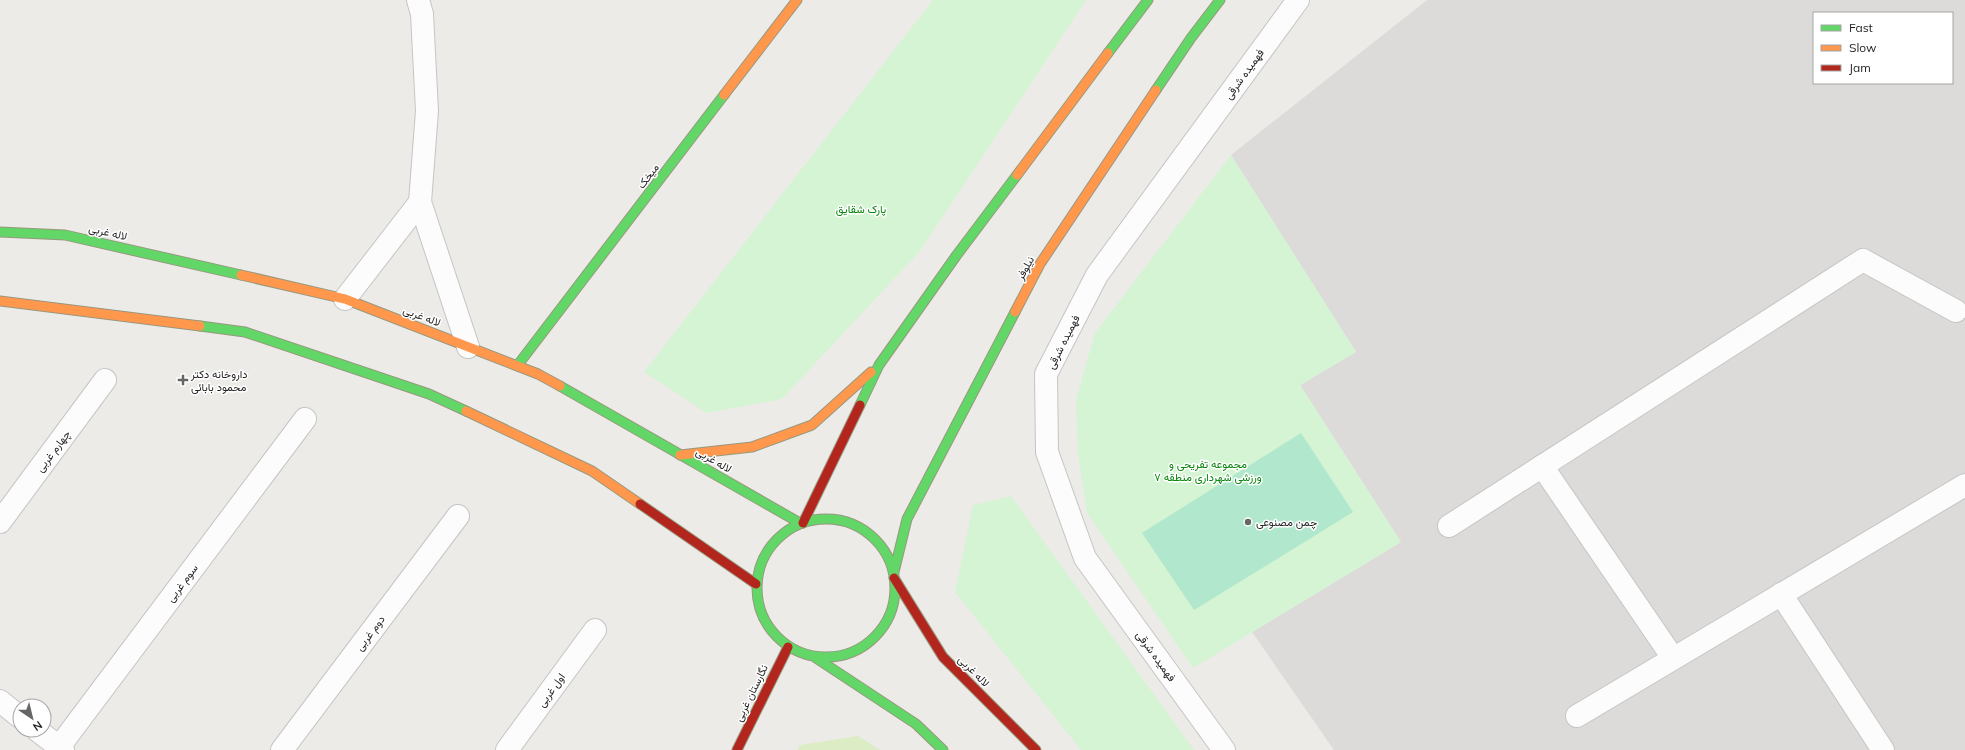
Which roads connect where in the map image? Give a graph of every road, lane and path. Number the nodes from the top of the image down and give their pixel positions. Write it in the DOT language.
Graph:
graph roads {
  1 [pos="418,0"];
  2 [pos="797,0"];
  3 [pos="1148,0"];
  4 [pos="1220,0"];
  5 [pos="1298,0"];
  6 [pos="420,202"];
  7 [pos="0,232"];
  8 [pos="345,299"];
  9 [pos="0,301"];
  10 [pos="1962,316"];
  11 [pos="468,347"];
  12 [pos="879,365"];
  13 [pos="517,366"];
  14 [pos="105,380"];
  15 [pos="305,419"];
  16 [pos="680,455"];
  17 [pos="1542,466"];
  18 [pos="1965,486"];
  19 [pos="458,516"];
  20 [pos="0,522"];
  21 [pos="802,523"];
  22 [pos="1449,526"];
  23 [pos="894,575"];
  24 [pos="756,584"];
  25 [pos="1781,594"];
  26 [pos="595,630"];
  27 [pos="788,647"];
  28 [pos="816,658"];
  29 [pos="1673,658"];
  30 [pos="0,701"];
  31 [pos="12,711"];
  32 [pos="1576,716"];
  33 [pos="48,738"];
  34 [pos="61,748"];
  35 [pos="282,750"];
  36 [pos="507,750"];
  37 [pos="737,750"];
  38 [pos="943,750"];
  39 [pos="1036,750"];
  40 [pos="1224,750"];
  41 [pos="1883,750"];
  1 -- 6 [label="street"];
  2 -- 13 [label="main road, میخک"];
  3 -- 12 [label="main road"];
  4 -- 23 [label="main road, نیلوفر"];
  5 -- 40 [label="street, فهمیده شرقی"];
  6 -- 8 [label="street"];
  6 -- 11 [label="street"];
  7 -- 8 [label="main road, لاله غربی"];
  8 -- 11 [label="main road, لاله غربی"];
  9 -- 24 [label="main road"];
  10 -- 17 [label="street"];
  11 -- 13 [label="main road, لاله غربی"];
  12 -- 16 [label="main road"];
  12 -- 21 [label="main road"];
  13 -- 16 [label="main road, لاله غربی"];
  14 -- 20 [label="street, چهارم غربی"];
  15 -- 34 [label="street, سوم غربی"];
  16 -- 21 [label="main road, لاله غربی"];
  17 -- 22 [label="street"];
  17 -- 29 [label="street"];
  18 -- 25 [label="street"];
  19 -- 35 [label="street, دوم غربی"];
  21 -- 23 [label="main road"];
  21 -- 24 [label="main road"];
  23 -- 28 [label="main road"];
  23 -- 39 [label="main road, لاله غربی"];
  24 -- 27 [label="main road"];
  25 -- 29 [label="street"];
  25 -- 41 [label="street"];
  26 -- 36 [label="street, اول غربی"];
  27 -- 28 [label="main road"];
  27 -- 37 [label="main road, نگارستان غربی"];
  28 -- 38 [label="main road"];
  29 -- 32 [label="street"];
  30 -- 31 [label="street"];
  33 -- 34 [label="street"];
}
